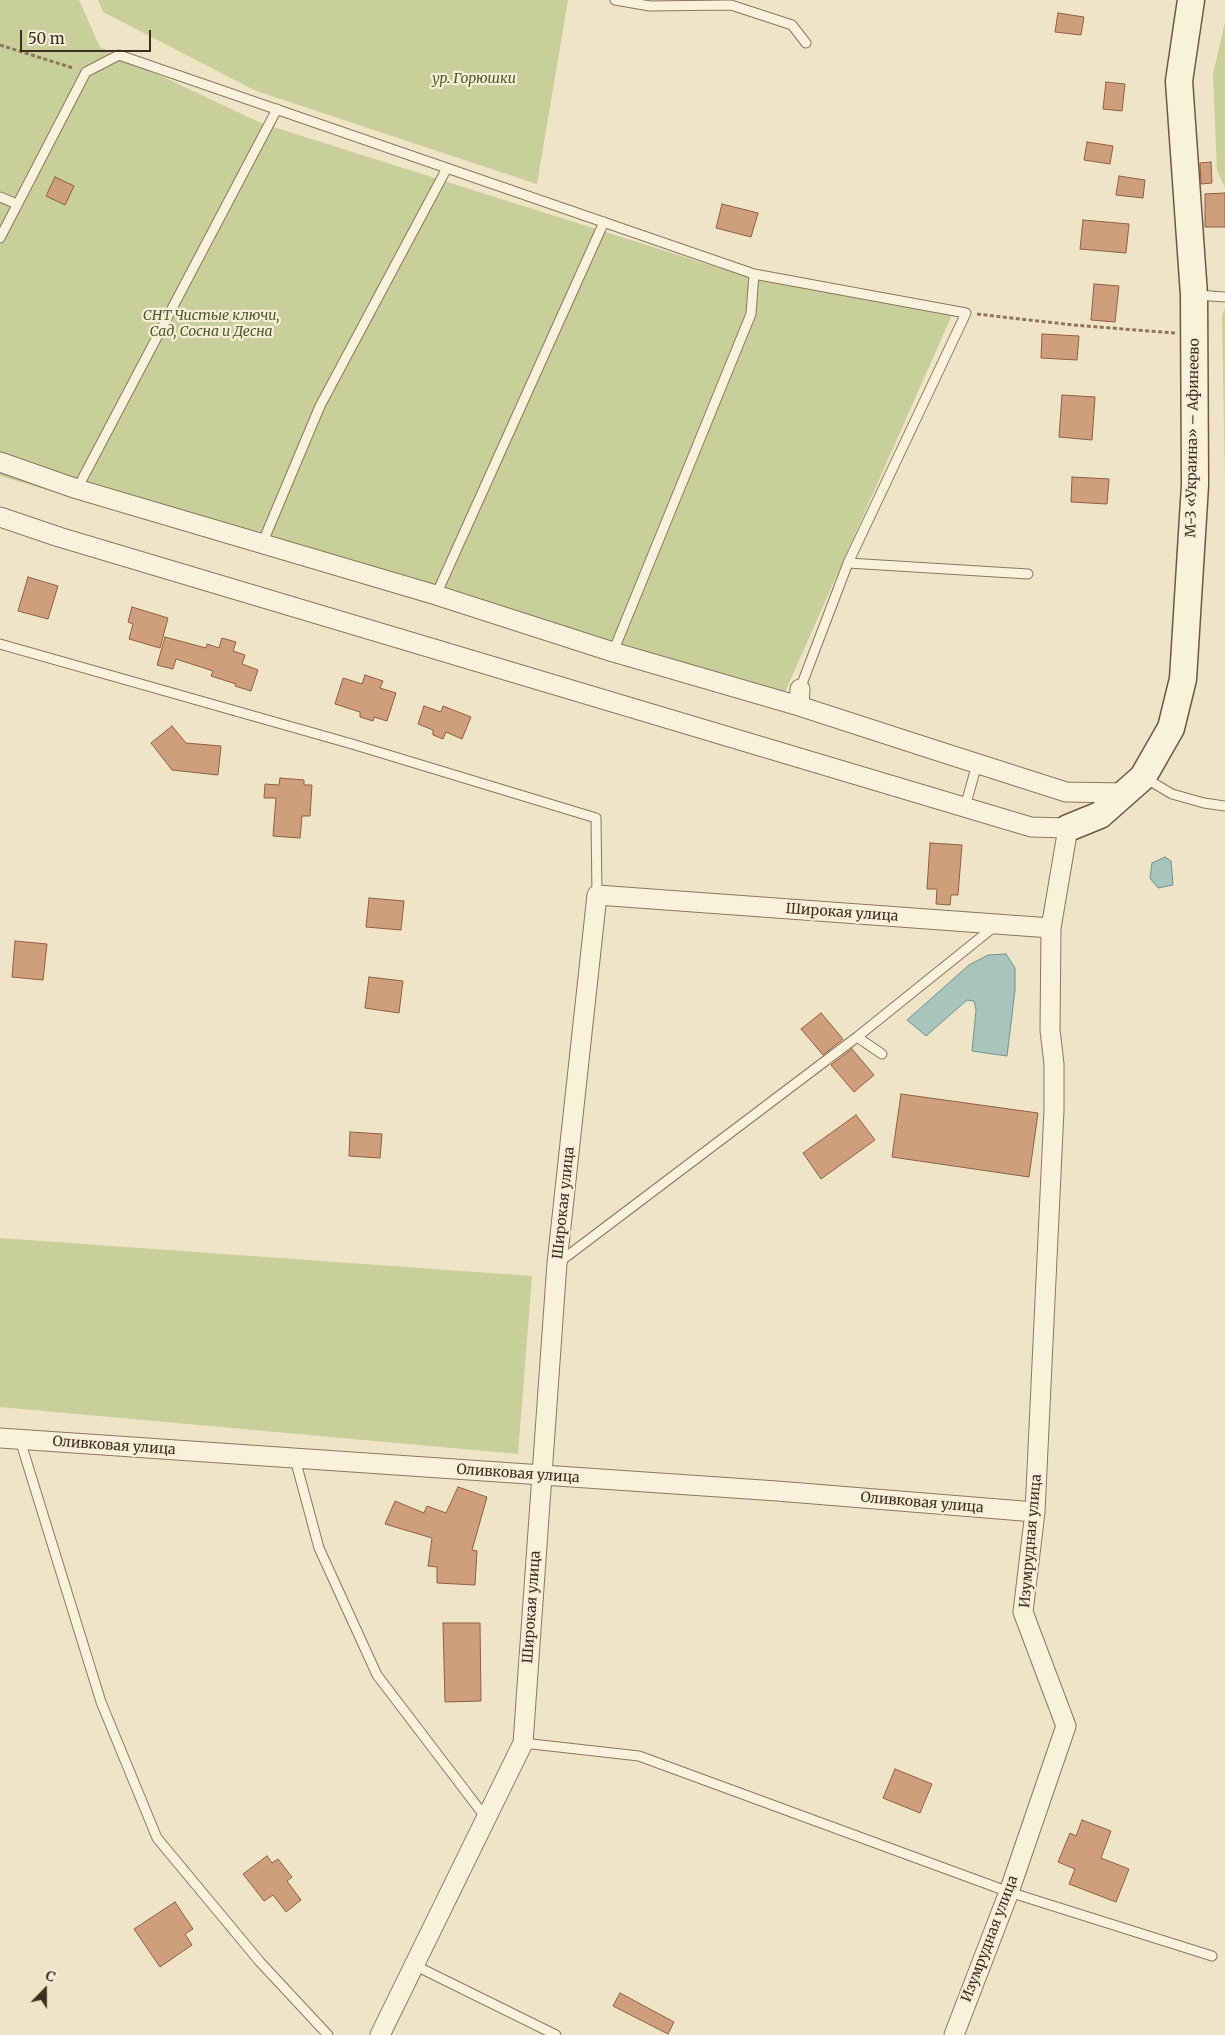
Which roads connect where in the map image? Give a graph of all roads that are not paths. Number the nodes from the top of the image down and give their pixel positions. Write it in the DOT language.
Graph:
graph roads {
  1 [pos="615,0"];
  2 [pos="1191,0"];
  3 [pos="806,43"];
  4 [pos="277,110"];
  5 [pos="447,168"];
  6 [pos="0,197"];
  7 [pos="17,204"];
  8 [pos="604,222"];
  9 [pos="0,238"];
  10 [pos="754,274"];
  11 [pos="1194,295"];
  12 [pos="1225,297"];
  13 [pos="0,462"];
  14 [pos="77,489"];
  15 [pos="0,517"];
  16 [pos="262,544"];
  17 [pos="848,563"];
  18 [pos="1028,574"];
  19 [pos="436,594"];
  20 [pos="0,644"];
  21 [pos="613,652"];
  22 [pos="799,698"];
  23 [pos="977,764"];
  24 [pos="1134,785"];
  25 [pos="1225,806"];
  26 [pos="965,807"];
  27 [pos="1068,828"];
  28 [pos="597,895"];
  29 [pos="997,924"];
  30 [pos="1051,928"];
  31 [pos="857,1037"];
  32 [pos="882,1054"];
  33 [pos="557,1263"];
  34 [pos="0,1438"];
  35 [pos="20,1439"];
  36 [pos="295,1458"];
  37 [pos="542,1476"];
  38 [pos="1035,1512"];
  39 [pos="523,1742"];
  40 [pos="486,1818"];
  41 [pos="1008,1892"];
  42 [pos="1212,1956"];
  43 [pos="414,1965"];
  44 [pos="328,2035"];
  45 [pos="380,2035"];
  46 [pos="556,2035"];
  47 [pos="954,2035"];
  1 -- 3 [label="lane"];
  2 -- 11 [label="street, М-3 «Украина» – Афинеево"];
  4 -- 5 [label="lane"];
  4 -- 7 [label="lane"];
  4 -- 14 [label="lane"];
  5 -- 8 [label="lane"];
  5 -- 16 [label="lane"];
  6 -- 7 [label="lane"];
  7 -- 9 [label="lane"];
  8 -- 10 [label="lane"];
  8 -- 19 [label="lane"];
  10 -- 17 [label="lane"];
  10 -- 21 [label="lane"];
  11 -- 12 [label="lane"];
  11 -- 24 [label="street, М-3 «Украина» – Афинеево"];
  13 -- 14 [label="street"];
  14 -- 16 [label="street"];
  15 -- 26 [label="street"];
  16 -- 19 [label="street"];
  17 -- 18 [label="lane"];
  17 -- 22 [label="lane"];
  19 -- 21 [label="street"];
  20 -- 28 [label="lane"];
  21 -- 22 [label="street"];
  22 -- 23 [label="street"];
  23 -- 24 [label="street"];
  23 -- 26 [label="lane"];
  24 -- 25 [label="lane"];
  24 -- 27 [label="street, М-3 «Украина» – Афинеево"];
  26 -- 27 [label="street"];
  27 -- 30 [label="street"];
  28 -- 29 [label="street, Широкая улица"];
  28 -- 33 [label="street, Широкая улица"];
  29 -- 30 [label="street, Широкая улица"];
  29 -- 31 [label="lane"];
  30 -- 38 [label="street, Изумрудная улица"];
  31 -- 32 [label="lane"];
  31 -- 33 [label="lane"];
  33 -- 37 [label="street, Широкая улица"];
  34 -- 35 [label="street, Оливковая улица"];
  35 -- 36 [label="street, Оливковая улица"];
  35 -- 44 [label="lane"];
  36 -- 37 [label="street, Оливковая улица"];
  36 -- 40 [label="lane"];
  37 -- 38 [label="street, Оливковая улица"];
  37 -- 39 [label="street, Широкая улица"];
  38 -- 41 [label="street, Изумрудная улица"];
  39 -- 40 [label="street, Широкая улица"];
  39 -- 41 [label="lane"];
  40 -- 43 [label="street, Широкая улица"];
  41 -- 42 [label="lane"];
  41 -- 47 [label="street, Изумрудная улица"];
  43 -- 45 [label="street, Широкая улица"];
  43 -- 46 [label="lane"];
}
